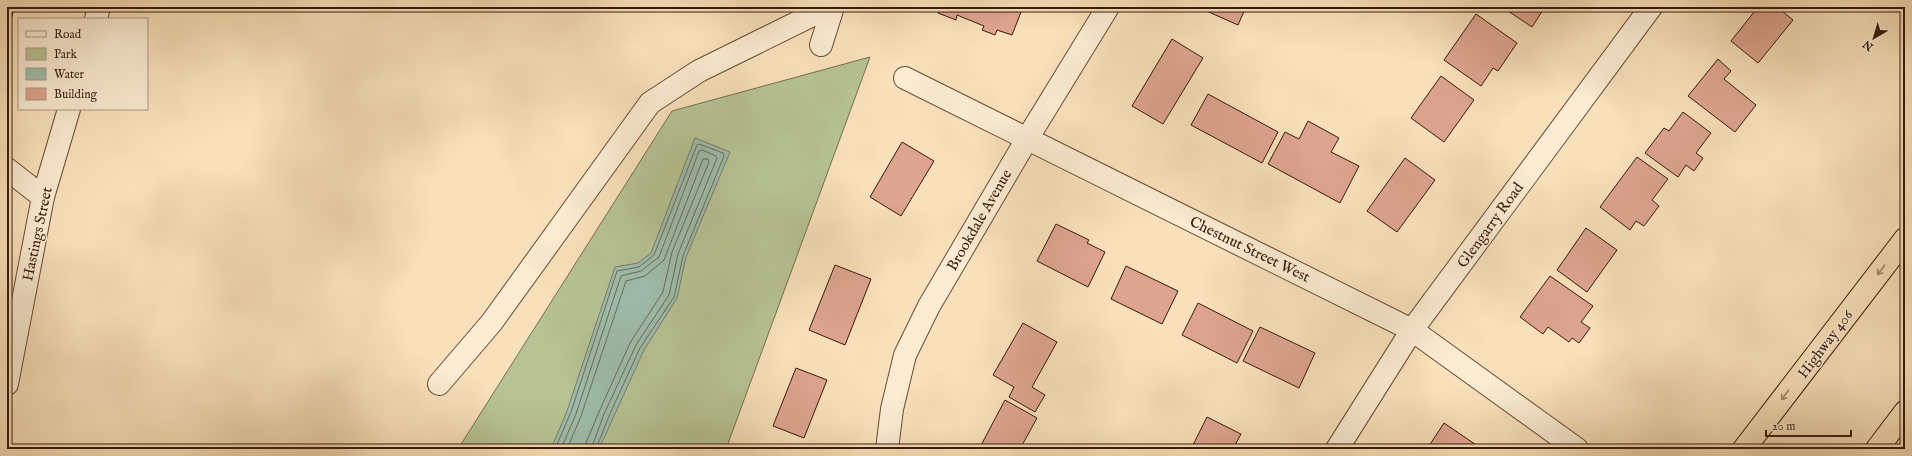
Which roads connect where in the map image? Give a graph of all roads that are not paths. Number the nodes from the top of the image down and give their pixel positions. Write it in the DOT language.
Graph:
graph roads {
  1 [pos="99,7"];
  2 [pos="829,7"];
  3 [pos="833,7"];
  4 [pos="1108,7"];
  5 [pos="1651,7"];
  6 [pos="96,18"];
  7 [pos="821,45"];
  8 [pos="905,78"];
  9 [pos="69,110"];
  10 [pos="1027,139"];
  11 [pos="7,169"];
  12 [pos="44,197"];
  13 [pos="1905,239"];
  14 [pos="1412,330"];
  15 [pos="7,384"];
  16 [pos="439,384"];
  17 [pos="1905,412"];
  18 [pos="888,449"];
  19 [pos="1337,449"];
  20 [pos="1576,449"];
  21 [pos="1744,449"];
  22 [pos="1877,449"];
  1 -- 6 [label="street"];
  2 -- 16 [label="street"];
  3 -- 7 [label="street"];
  4 -- 10 [label="street, Brookdale Avenue"];
  5 -- 14 [label="street, Glengarry Road"];
  8 -- 10 [label="street, Chestnut Street West"];
  9 -- 12 [label="street, Hastings Street"];
  10 -- 14 [label="street, Chestnut Street West"];
  10 -- 18 [label="street, Brookdale Avenue"];
  11 -- 12 [label="street"];
  12 -- 15 [label="street, Hastings Street"];
  13 -- 21 [label="highway, Highway 406, one-way"];
  14 -- 19 [label="street, Glengarry Road"];
  14 -- 20 [label="street, Chestnut Street West"];
  17 -- 22 [label="highway"];
}
